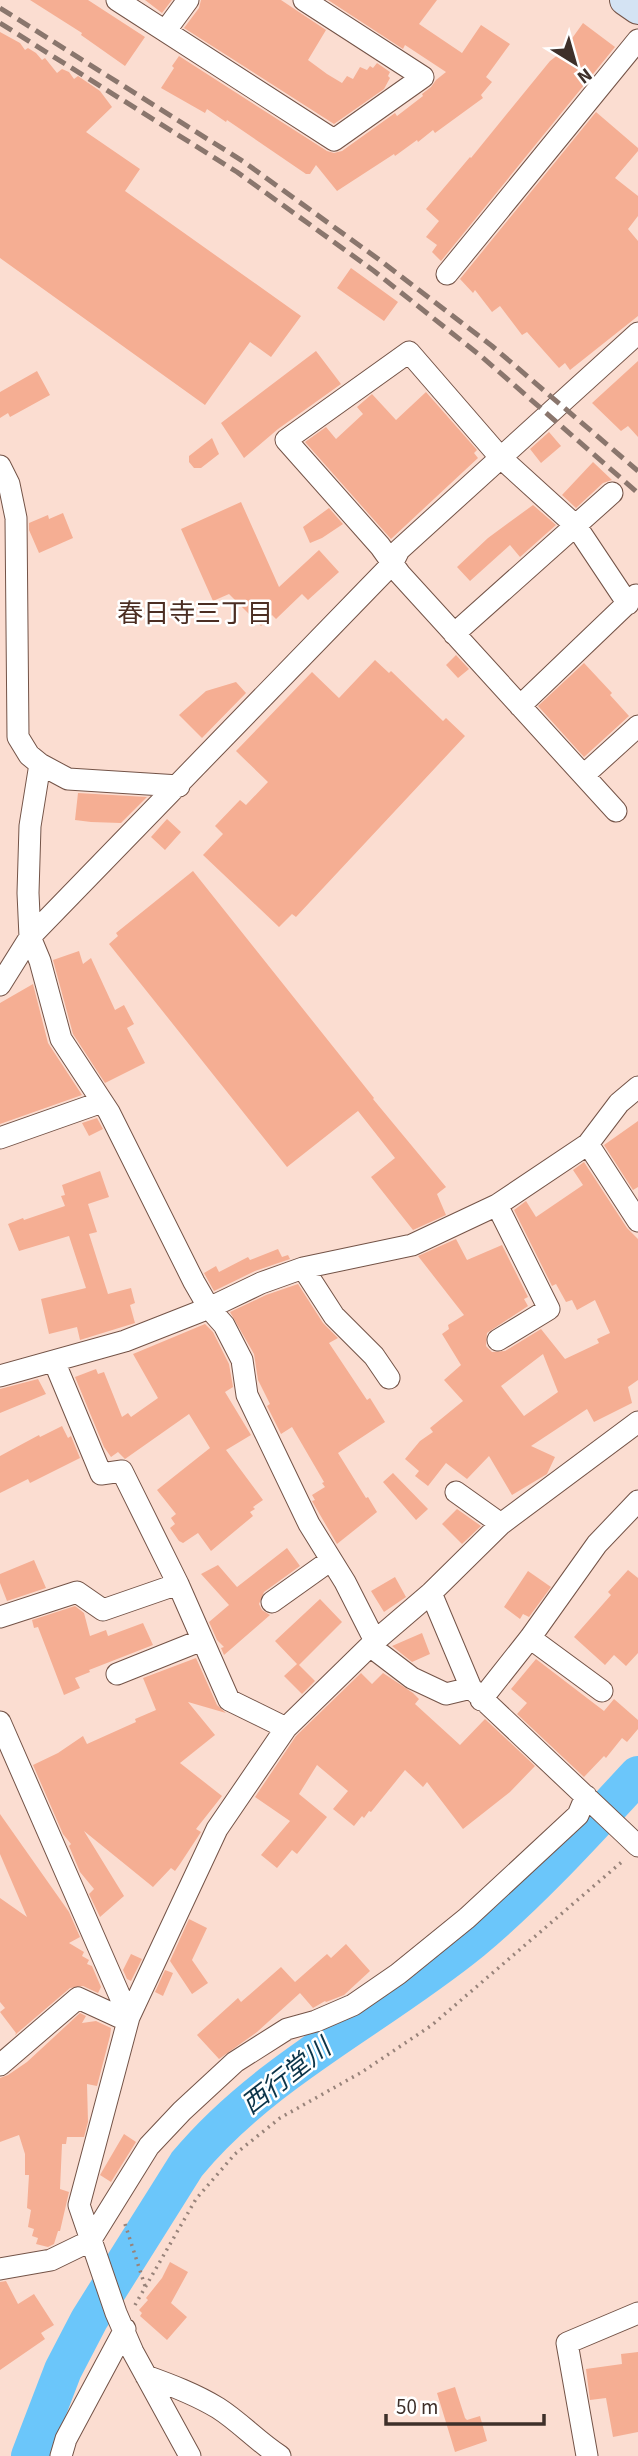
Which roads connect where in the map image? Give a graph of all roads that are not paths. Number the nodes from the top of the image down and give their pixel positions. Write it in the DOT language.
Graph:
graph roads {
  1 [pos="117,0"];
  2 [pos="188,0"];
  3 [pos="304,0"];
  4 [pos="625,0"];
  5 [pos="638,9"];
  6 [pos="166,30"];
  7 [pos="638,40"];
  8 [pos="447,274"];
  9 [pos="638,333"];
  10 [pos="500,457"];
  11 [pos="0,466"];
  12 [pos="612,493"];
  13 [pos="576,526"];
  14 [pos="392,564"];
  15 [pos="633,599"];
  16 [pos="454,634"];
  17 [pos="520,706"];
  18 [pos="638,726"];
  19 [pos="9,739"];
  20 [pos="40,764"];
  21 [pos="583,775"];
  22 [pos="179,786"];
  23 [pos="616,811"];
  24 [pos="30,937"];
  25 [pos="0,985"];
  26 [pos="638,1087"];
  27 [pos="102,1102"];
  28 [pos="0,1139"];
  29 [pos="588,1144"];
  30 [pos="497,1205"];
  31 [pos="638,1221"];
  32 [pos="303,1268"];
  33 [pos="209,1308"];
  34 [pos="498,1340"];
  35 [pos="54,1361"];
  36 [pos="0,1376"];
  37 [pos="389,1378"];
  38 [pos="638,1422"];
  39 [pos="456,1492"];
  40 [pos="638,1500"];
  41 [pos="500,1524"];
  42 [pos="331,1560"];
  43 [pos="178,1584"];
  44 [pos="431,1592"];
  45 [pos="272,1602"];
  46 [pos="0,1617"];
  47 [pos="530,1638"];
  48 [pos="202,1640"];
  49 [pos="373,1643"];
  50 [pos="117,1674"];
  51 [pos="602,1691"];
  52 [pos="476,1694"];
  53 [pos="0,1722"];
  54 [pos="286,1728"];
  55 [pos="587,1798"];
  56 [pos="634,1847"];
  57 [pos="129,2019"];
  58 [pos="0,2065"];
  59 [pos="92,2245"];
  60 [pos="0,2269"];
  61 [pos="638,2313"];
  62 [pos="120,2321"];
  63 [pos="146,2376"];
  64 [pos="61,2456"];
  65 [pos="190,2456"];
  66 [pos="280,2456"];
  67 [pos="587,2456"];
  1 -- 6 [label="street"];
  2 -- 6 [label="street"];
  3 -- 6 [label="street"];
  4 -- 5 [label="main road"];
  7 -- 8 [label="street"];
  9 -- 10 [label="street"];
  10 -- 13 [label="street"];
  10 -- 14 [label="street"];
  10 -- 14 [label="street"];
  11 -- 19 [label="street"];
  12 -- 13 [label="street"];
  13 -- 15 [label="street"];
  13 -- 16 [label="street"];
  14 -- 16 [label="street"];
  14 -- 22 [label="street"];
  15 -- 17 [label="street"];
  16 -- 17 [label="street"];
  17 -- 21 [label="street"];
  18 -- 21 [label="street"];
  19 -- 20 [label="street"];
  20 -- 22 [label="street"];
  20 -- 24 [label="street"];
  21 -- 23 [label="street"];
  22 -- 24 [label="street"];
  24 -- 25 [label="street"];
  24 -- 27 [label="street"];
  26 -- 29 [label="street"];
  27 -- 28 [label="street"];
  27 -- 33 [label="street"];
  29 -- 30 [label="street"];
  29 -- 31 [label="street"];
  30 -- 32 [label="street"];
  30 -- 34 [label="street"];
  32 -- 33 [label="street"];
  32 -- 37 [label="street"];
  33 -- 35 [label="street"];
  33 -- 42 [label="street"];
  35 -- 36 [label="street"];
  35 -- 43 [label="street"];
  38 -- 41 [label="street"];
  39 -- 41 [label="street"];
  40 -- 47 [label="street"];
  41 -- 44 [label="street"];
  42 -- 45 [label="street"];
  42 -- 49 [label="street"];
  43 -- 46 [label="street"];
  43 -- 48 [label="street"];
  44 -- 49 [label="street"];
  44 -- 52 [label="street"];
  47 -- 51 [label="street"];
  47 -- 52 [label="street"];
  48 -- 50 [label="street"];
  48 -- 54 [label="street"];
  49 -- 52 [label="street"];
  49 -- 54 [label="street"];
  52 -- 55 [label="street"];
  53 -- 57 [label="street"];
  54 -- 57 [label="street"];
  55 -- 56 [label="street"];
  55 -- 59 [label="street"];
  57 -- 58 [label="street"];
  57 -- 59 [label="street"];
  59 -- 60 [label="street"];
  59 -- 62 [label="street"];
  61 -- 67 [label="street"];
  62 -- 63 [label="street"];
  62 -- 64 [label="street"];
  63 -- 65 [label="street"];
  63 -- 66 [label="street"];
}
